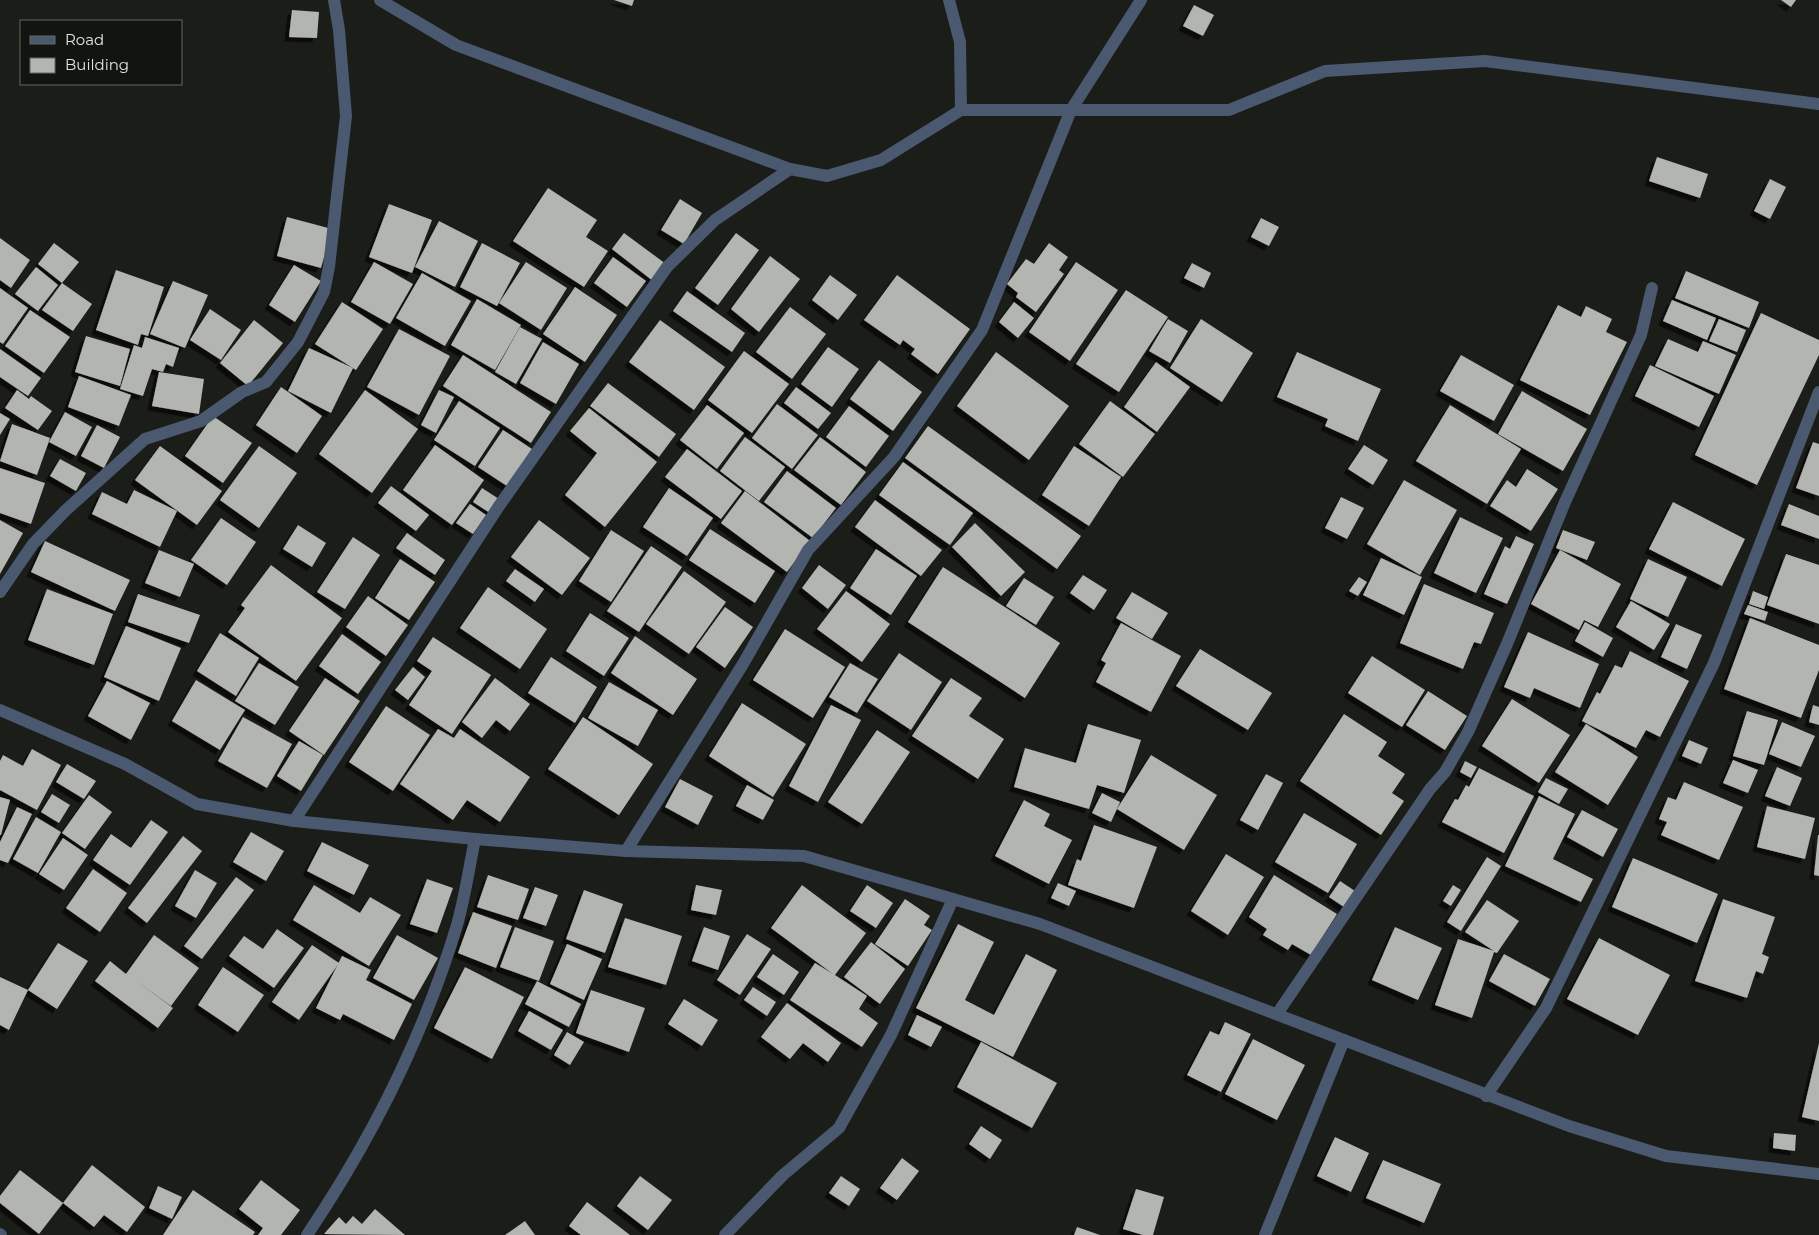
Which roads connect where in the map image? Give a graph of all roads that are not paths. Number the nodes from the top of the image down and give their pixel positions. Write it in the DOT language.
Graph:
graph roads {
  1 [pos="334,0"];
  2 [pos="380,0"];
  3 [pos="949,0"];
  4 [pos="1141,0"];
  5 [pos="1819,104"];
  6 [pos="961,110"];
  7 [pos="1071,110"];
  8 [pos="790,170"];
  9 [pos="1652,288"];
  10 [pos="1819,392"];
  11 [pos="0,592"];
  12 [pos="0,710"];
  13 [pos="294,821"];
  14 [pos="475,839"];
  15 [pos="626,851"];
  16 [pos="953,899"];
  17 [pos="1277,1014"];
  18 [pos="1344,1040"];
  19 [pos="1486,1096"];
  20 [pos="1819,1174"];
  21 [pos="306,1235"];
  22 [pos="725,1235"];
  23 [pos="1265,1235"];
  1 -- 11 [label="street"];
  2 -- 8 [label="street"];
  3 -- 6 [label="street"];
  4 -- 7 [label="street"];
  5 -- 7 [label="street"];
  6 -- 7 [label="street"];
  6 -- 8 [label="street"];
  7 -- 15 [label="street"];
  8 -- 13 [label="street"];
  9 -- 17 [label="street"];
  10 -- 19 [label="street"];
  12 -- 13 [label="street"];
  13 -- 14 [label="street"];
  14 -- 15 [label="street"];
  14 -- 21 [label="street"];
  15 -- 16 [label="street"];
  16 -- 17 [label="street"];
  16 -- 22 [label="street"];
  17 -- 18 [label="street"];
  18 -- 19 [label="street"];
  18 -- 23 [label="street"];
  19 -- 20 [label="street"];
}
